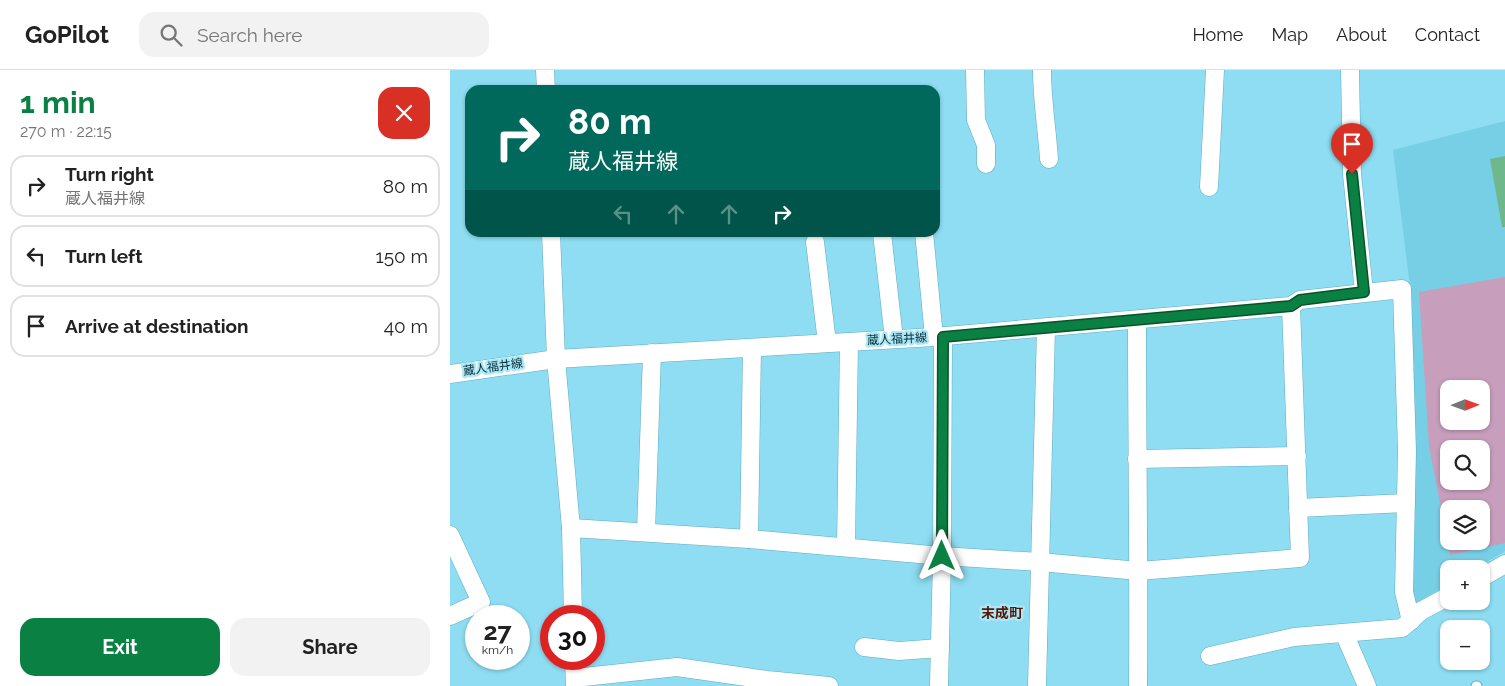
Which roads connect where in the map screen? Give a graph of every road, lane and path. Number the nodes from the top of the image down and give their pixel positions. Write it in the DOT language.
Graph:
graph roads {
  1 [pos="545,70"];
  2 [pos="975,70"];
  3 [pos="1042,70"];
  4 [pos="1215,70"];
  5 [pos="1350,70"];
  6 [pos="546,85"];
  7 [pos="1049,159"];
  8 [pos="986,164"];
  9 [pos="1209,187"];
  10 [pos="551,237"];
  11 [pos="882,237"];
  12 [pos="925,237"];
  13 [pos="815,242"];
  14 [pos="1364,292"];
  15 [pos="1291,306"];
  16 [pos="1137,320"];
  17 [pos="1046,328"];
  18 [pos="938,337"];
  19 [pos="894,340"];
  20 [pos="849,342"];
  21 [pos="827,343"];
  22 [pos="752,348"];
  23 [pos="652,353"];
  24 [pos="556,359"];
  25 [pos="450,374"];
  26 [pos="1297,456"];
  27 [pos="1137,459"];
  28 [pos="1406,503"];
  29 [pos="1298,508"];
  30 [pos="570,528"];
  31 [pos="646,532"];
  32 [pos="450,535"];
  33 [pos="749,539"];
  34 [pos="846,547"];
  35 [pos="942,556"];
  36 [pos="1040,562"];
  37 [pos="1505,564"];
  38 [pos="1139,571"];
  39 [pos="1490,573"];
  40 [pos="1440,601"];
  41 [pos="573,605"];
  42 [pos="450,616"];
  43 [pos="1410,621"];
  44 [pos="1344,633"];
  45 [pos="864,647"];
  46 [pos="940,648"];
  47 [pos="1210,656"];
  48 [pos="575,682"];
  49 [pos="767,683"];
  50 [pos="829,686"];
  51 [pos="939,686"];
  52 [pos="1037,686"];
  53 [pos="1138,686"];
  54 [pos="1367,686"];
  1 -- 6 [label="street"];
  2 -- 8 [label="street"];
  3 -- 7 [label="street"];
  4 -- 9 [label="street"];
  5 -- 14 [label="street"];
  10 -- 24 [label="street"];
  11 -- 19 [label="street"];
  12 -- 18 [label="street"];
  13 -- 21 [label="street"];
  14 -- 15 [label="street, 蔵人福井線"];
  14 -- 28 [label="street, 蔵人福井線"];
  15 -- 16 [label="street, 蔵人福井線"];
  15 -- 26 [label="street"];
  16 -- 17 [label="street, 蔵人福井線"];
  16 -- 27 [label="street"];
  17 -- 18 [label="street, 蔵人福井線"];
  17 -- 36 [label="street"];
  18 -- 19 [label="street, 蔵人福井線"];
  18 -- 35 [label="street"];
  19 -- 20 [label="street, 蔵人福井線"];
  20 -- 21 [label="street, 蔵人福井線"];
  20 -- 34 [label="street"];
  21 -- 22 [label="street, 蔵人福井線"];
  22 -- 23 [label="street, 蔵人福井線"];
  22 -- 33 [label="street"];
  23 -- 24 [label="street, 蔵人福井線"];
  23 -- 31 [label="street"];
  24 -- 25 [label="street, 蔵人福井線"];
  24 -- 30 [label="street"];
  26 -- 27 [label="street"];
  26 -- 29 [label="street"];
  27 -- 38 [label="street"];
  28 -- 29 [label="street"];
  28 -- 43 [label="street"];
  29 -- 38 [label="street"];
  30 -- 31 [label="street"];
  30 -- 41 [label="street"];
  31 -- 33 [label="street"];
  32 -- 42 [label="street"];
  33 -- 34 [label="street"];
  34 -- 35 [label="street"];
  35 -- 36 [label="street"];
  35 -- 46 [label="street"];
  36 -- 38 [label="street"];
  36 -- 52 [label="street"];
  37 -- 39 [label="street"];
  38 -- 53 [label="street"];
  40 -- 43 [label="street"];
  43 -- 44 [label="street"];
  44 -- 47 [label="street"];
  44 -- 54 [label="street"];
  45 -- 46 [label="street"];
  46 -- 51 [label="street"];
  48 -- 49 [label="street"];
  49 -- 50 [label="street"];
}
